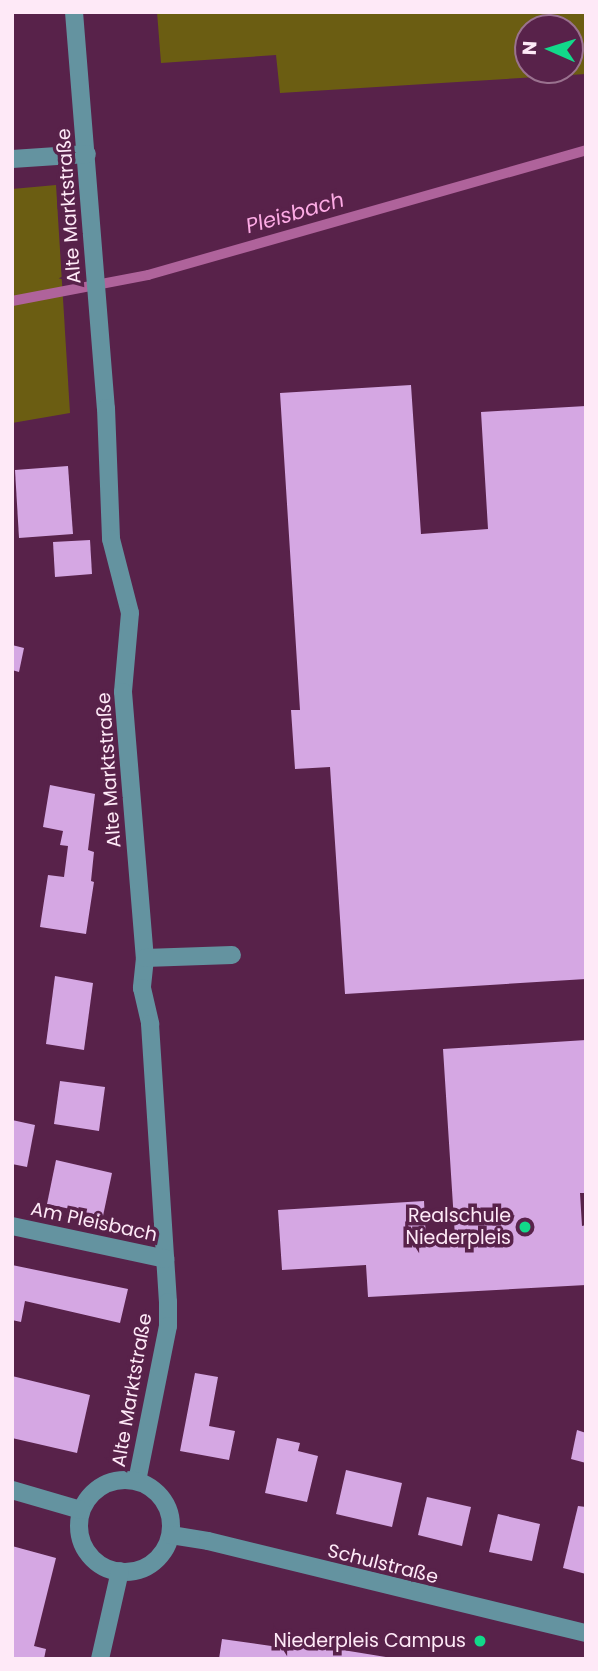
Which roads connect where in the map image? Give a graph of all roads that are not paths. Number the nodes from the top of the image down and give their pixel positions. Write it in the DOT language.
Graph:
graph roads {
  1 [pos="74,12"];
  2 [pos="87,154"];
  3 [pos="12,159"];
  4 [pos="232,955"];
  5 [pos="145,958"];
  6 [pos="12,1226"];
  7 [pos="166,1259"];
  8 [pos="137,1481"];
  9 [pos="12,1490"];
  10 [pos="81,1510"];
  11 [pos="171,1535"];
  12 [pos="120,1572"];
  13 [pos="586,1633"];
  14 [pos="100,1659"];
  1 -- 2 [label="street, Alte Marktstraße"];
  2 -- 3 [label="street"];
  2 -- 5 [label="street, Alte Marktstraße"];
  4 -- 5 [label="street"];
  5 -- 7 [label="street, Alte Marktstraße"];
  6 -- 7 [label="street, Am Pleisbach"];
  7 -- 8 [label="street, Alte Marktstraße"];
  8 -- 10 [label="street"];
  8 -- 11 [label="street"];
  9 -- 10 [label="street"];
  10 -- 12 [label="street"];
  11 -- 12 [label="street"];
  11 -- 13 [label="street, Schulstraße"];
  12 -- 14 [label="street"];
}
